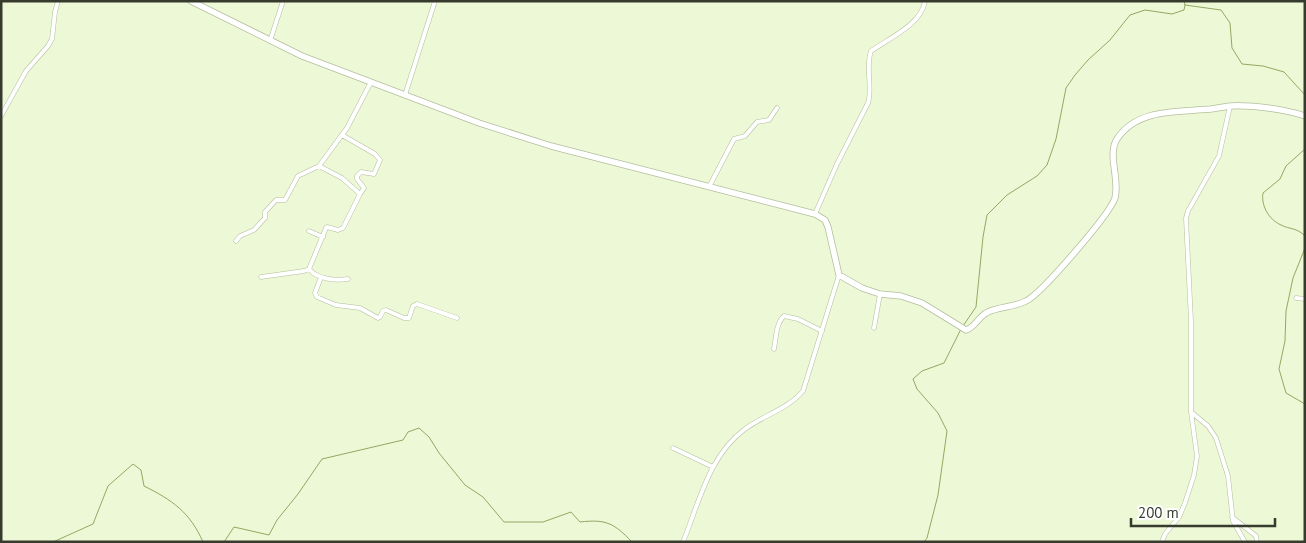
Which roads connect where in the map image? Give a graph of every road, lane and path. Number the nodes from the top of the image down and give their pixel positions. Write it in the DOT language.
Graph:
graph roads {
  1 [pos="58,1"];
  2 [pos="191,1"];
  3 [pos="283,1"];
  4 [pos="435,1"];
  5 [pos="925,1"];
  6 [pos="270,41"];
  7 [pos="371,82"];
  8 [pos="405,95"];
  9 [pos="1230,106"];
  10 [pos="777,108"];
  11 [pos="1,116"];
  12 [pos="1305,116"];
  13 [pos="342,135"];
  14 [pos="319,166"];
  15 [pos="709,187"];
  16 [pos="360,194"];
  17 [pos="816,214"];
  18 [pos="309,231"];
  19 [pos="322,237"];
  20 [pos="236,241"];
  21 [pos="309,269"];
  22 [pos="839,275"];
  23 [pos="261,277"];
  24 [pos="321,277"];
  25 [pos="348,279"];
  26 [pos="880,294"];
  27 [pos="1296,298"];
  28 [pos="1305,299"];
  29 [pos="457,318"];
  30 [pos="874,328"];
  31 [pos="822,331"];
  32 [pos="774,349"];
  33 [pos="1191,412"];
  34 [pos="673,448"];
  35 [pos="713,467"];
  36 [pos="1232,517"];
  37 [pos="683,542"];
  38 [pos="1162,542"];
  39 [pos="1245,542"];
  40 [pos="1257,542"];
  1 -- 11 [label="street"];
  2 -- 6 [label="street"];
  3 -- 6 [label="street"];
  4 -- 8 [label="street"];
  5 -- 17 [label="street"];
  6 -- 7 [label="street"];
  7 -- 8 [label="street"];
  7 -- 13 [label="street"];
  8 -- 15 [label="street"];
  9 -- 12 [label="street"];
  9 -- 26 [label="street"];
  9 -- 33 [label="street"];
  10 -- 15 [label="street"];
  13 -- 14 [label="street"];
  13 -- 16 [label="street"];
  14 -- 16 [label="street"];
  14 -- 20 [label="street"];
  15 -- 17 [label="street"];
  16 -- 19 [label="street"];
  17 -- 22 [label="street"];
  18 -- 19 [label="street"];
  19 -- 21 [label="street"];
  21 -- 23 [label="street"];
  21 -- 24 [label="street"];
  22 -- 26 [label="street"];
  22 -- 31 [label="street"];
  24 -- 25 [label="street"];
  24 -- 29 [label="street"];
  26 -- 30 [label="street"];
  27 -- 28 [label="street"];
  31 -- 32 [label="street"];
  31 -- 35 [label="street"];
  33 -- 36 [label="street"];
  33 -- 38 [label="street"];
  34 -- 35 [label="street"];
  35 -- 37 [label="street"];
  36 -- 39 [label="street"];
  36 -- 40 [label="street"];
}
